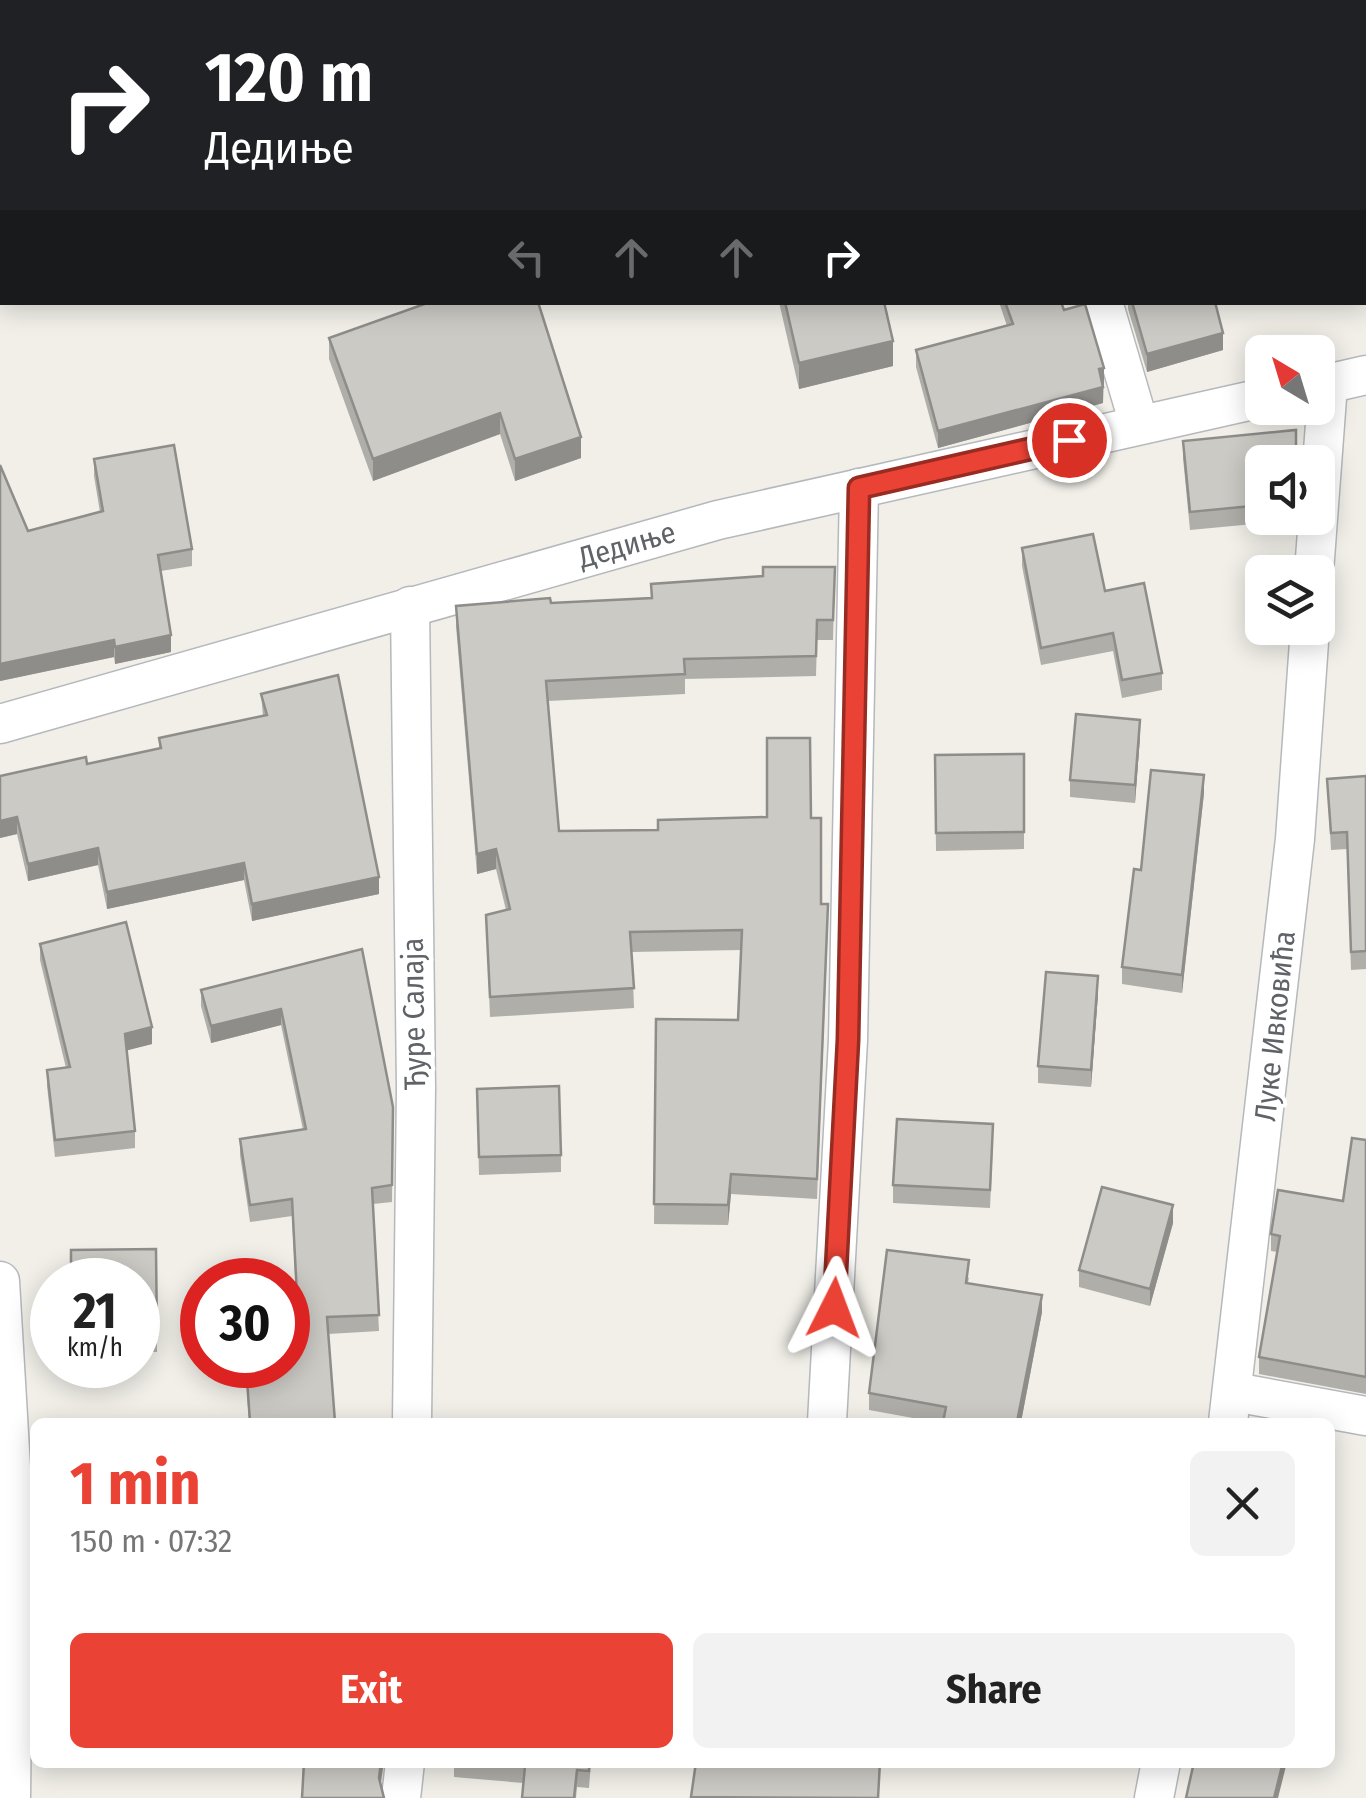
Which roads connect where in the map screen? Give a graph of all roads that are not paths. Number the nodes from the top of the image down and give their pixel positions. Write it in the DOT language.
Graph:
graph roads {
  1 [pos="1104,305"];
  2 [pos="1366,376"];
  3 [pos="1335,382"];
  4 [pos="1245,402"];
  5 [pos="1140,424"];
  6 [pos="1321,425"];
  7 [pos="859,488"];
  8 [pos="1315,555"];
  9 [pos="410,606"];
  10 [pos="1309,645"];
  11 [pos="0,724"];
  12 [pos="0,1282"];
  13 [pos="1231,1407"];
  14 [pos="1366,1416"];
  15 [pos="412,1418"];
  16 [pos="827,1418"];
  17 [pos="404,1768"];
  18 [pos="1160,1768"];
  19 [pos="11,1798"];
  20 [pos="401,1798"];
  21 [pos="1154,1798"];
  1 -- 5 [label="street"];
  2 -- 3 [label="street"];
  4 -- 5 [label="street, Дедиње"];
  5 -- 7 [label="street, Дедиње"];
  6 -- 8 [label="street"];
  7 -- 9 [label="street, Дедиње"];
  7 -- 16 [label="street"];
  9 -- 11 [label="street, Дедиње"];
  9 -- 15 [label="street, Ђуре Салаја"];
  10 -- 13 [label="street, Луке Ивковића"];
  12 -- 19 [label="street"];
  13 -- 14 [label="street"];
  17 -- 20 [label="street"];
  18 -- 21 [label="street"];
}
